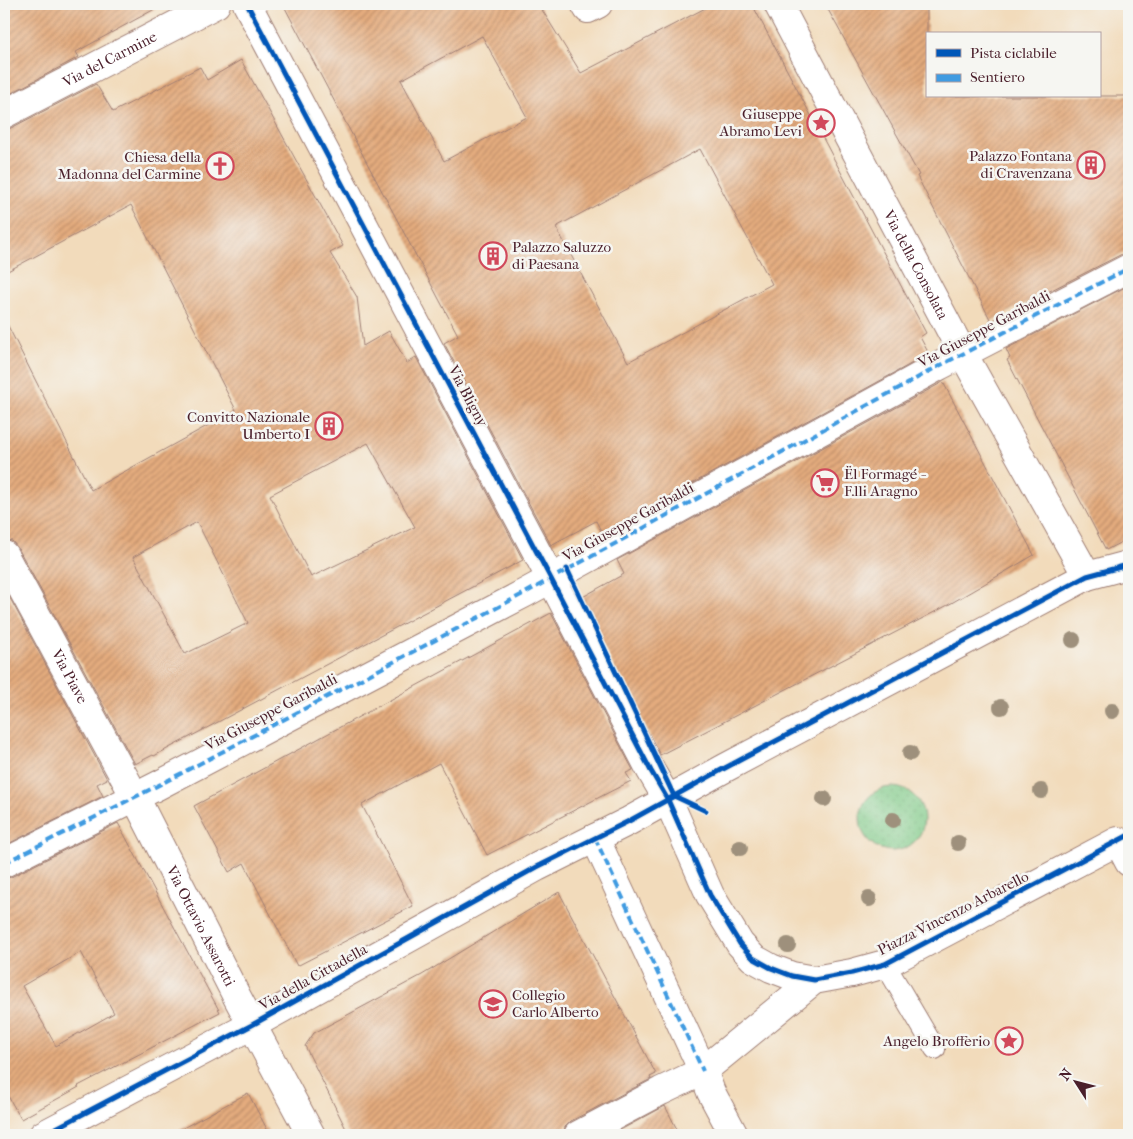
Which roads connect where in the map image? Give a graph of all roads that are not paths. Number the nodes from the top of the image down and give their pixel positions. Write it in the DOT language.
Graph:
graph roads {
  1 [pos="216,4"];
  2 [pos="247,4"];
  3 [pos="585,4"];
  4 [pos="598,4"];
  5 [pos="778,4"];
  6 [pos="4,114"];
  7 [pos="1129,268"];
  8 [pos="963,354"];
  9 [pos="4,555"];
  10 [pos="1129,568"];
  11 [pos="1087,576"];
  12 [pos="551,579"];
  13 [pos="135,796"];
  14 [pos="668,800"];
  15 [pos="595,838"];
  16 [pos="1126,845"];
  17 [pos="4,863"];
  18 [pos="885,964"];
  19 [pos="814,980"];
  20 [pos="252,1025"];
  21 [pos="935,1049"];
  22 [pos="703,1071"];
  23 [pos="43,1135"];
  24 [pos="311,1135"];
  25 [pos="578,1135"];
  26 [pos="734,1135"];
  1 -- 6 [label="street, Via del Carmine"];
  2 -- 12 [label="street, Via Bligny"];
  3 -- 4 [label="street"];
  5 -- 8 [label="street, Via della Consolata"];
  7 -- 8 [label="street, Via Giuseppe Garibaldi"];
  8 -- 11 [label="street, Via della Consolata"];
  8 -- 12 [label="street, Via Giuseppe Garibaldi"];
  9 -- 13 [label="street, Via Piave"];
  10 -- 11 [label="street"];
  11 -- 14 [label="street"];
  12 -- 13 [label="street, Via Giuseppe Garibaldi"];
  12 -- 14 [label="street, Via Bligny"];
  13 -- 17 [label="street, Via Giuseppe Garibaldi"];
  13 -- 20 [label="street, Via Ottavio Assarotti"];
  14 -- 15 [label="street"];
  14 -- 19 [label="street, Piazza Vincenzo Arbarello"];
  15 -- 20 [label="street, Via della Cittadella"];
  15 -- 22 [label="street"];
  16 -- 18 [label="street, Piazza Vincenzo Arbarello"];
  18 -- 19 [label="street, Piazza Vincenzo Arbarello"];
  18 -- 21 [label="lane"];
  19 -- 22 [label="street, Piazza Vincenzo Arbarello"];
  20 -- 23 [label="street, Via della Cittadella"];
  20 -- 24 [label="street, Via Ottavio Assarotti"];
  22 -- 25 [label="street, Piazza Vincenzo Arbarello"];
  22 -- 26 [label="street"];
}
